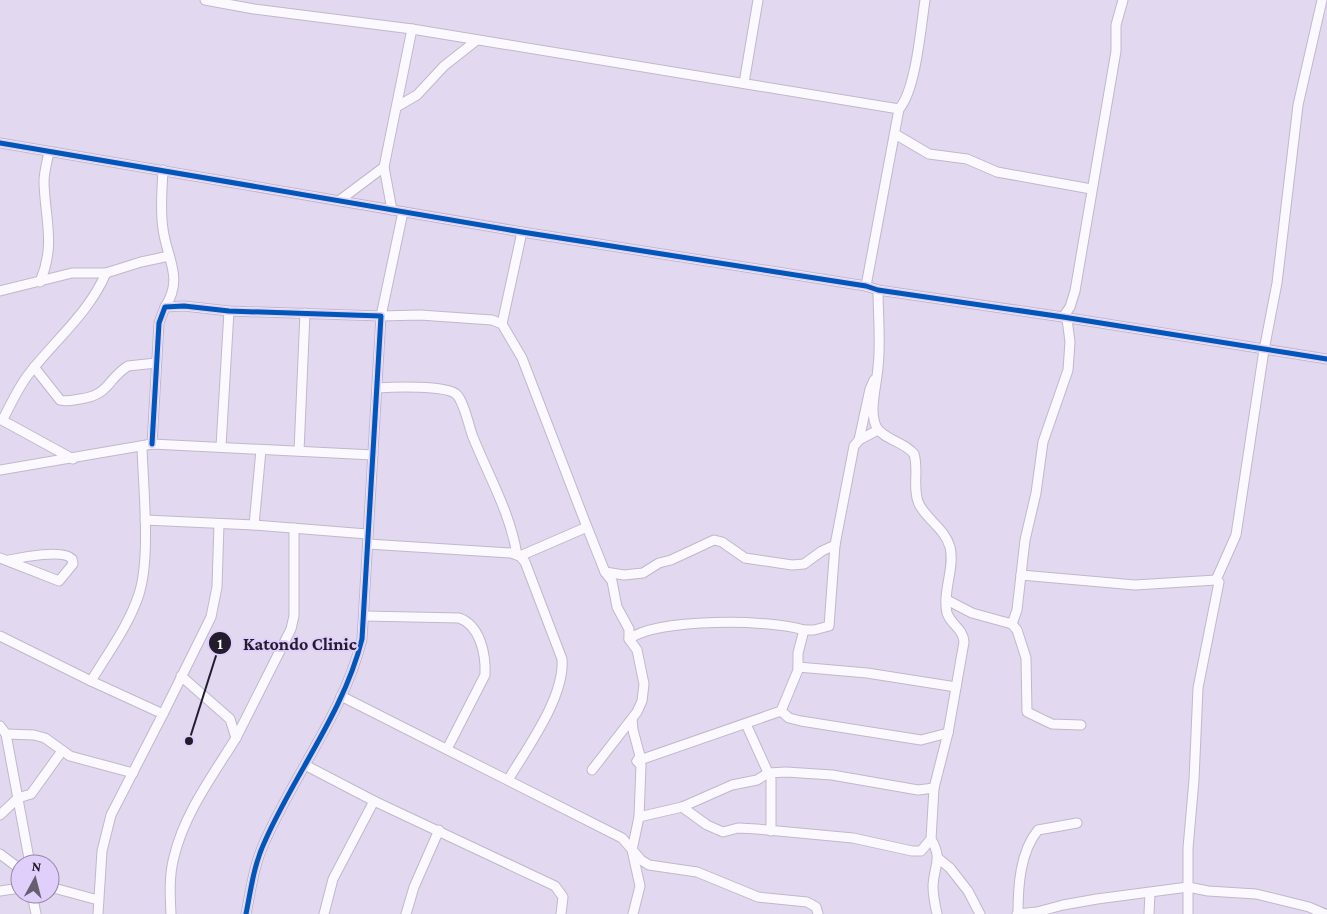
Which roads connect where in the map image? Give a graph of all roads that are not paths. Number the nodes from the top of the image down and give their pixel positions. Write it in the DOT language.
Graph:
graph roads {
  1 [pos="205,0"];
  2 [pos="758,0"];
  3 [pos="925,0"];
  4 [pos="1123,0"];
  5 [pos="1322,0"];
  6 [pos="255,5"];
  7 [pos="412,29"];
  8 [pos="477,40"];
  9 [pos="744,84"];
  10 [pos="398,106"];
  11 [pos="899,109"];
  12 [pos="895,134"];
  13 [pos="0,144"];
  14 [pos="49,152"];
  15 [pos="384,168"];
  16 [pos="162,170"];
  17 [pos="1091,189"];
  18 [pos="340,200"];
  19 [pos="392,210"];
  20 [pos="403,212"];
  21 [pos="522,232"];
  22 [pos="169,256"];
  23 [pos="48,263"];
  24 [pos="106,273"];
  25 [pos="60,276"];
  26 [pos="40,282"];
  27 [pos="866,286"];
  28 [pos="878,290"];
  29 [pos="0,291"];
  30 [pos="173,295"];
  31 [pos="184,306"];
  32 [pos="165,307"];
  33 [pos="229,311"];
  34 [pos="305,313"];
  35 [pos="381,316"];
  36 [pos="1065,318"];
  37 [pos="502,324"];
  38 [pos="1264,350"];
  39 [pos="1327,359"];
  40 [pos="156,363"];
  41 [pos="34,367"];
  42 [pos="877,376"];
  43 [pos="377,388"];
  44 [pos="1,419"];
  45 [pos="878,430"];
  46 [pos="859,440"];
  47 [pos="152,444"];
  48 [pos="142,446"];
  49 [pos="221,446"];
  50 [pos="261,450"];
  51 [pos="299,451"];
  52 [pos="373,455"];
  53 [pos="73,459"];
  54 [pos="0,470"];
  55 [pos="145,520"];
  56 [pos="219,524"];
  57 [pos="254,525"];
  58 [pos="587,527"];
  59 [pos="294,528"];
  60 [pos="368,539"];
  61 [pos="835,545"];
  62 [pos="518,555"];
  63 [pos="5,559"];
  64 [pos="605,572"];
  65 [pos="1021,575"];
  66 [pos="1216,580"];
  67 [pos="947,600"];
  68 [pos="365,616"];
  69 [pos="1012,624"];
  70 [pos="804,630"];
  71 [pos="0,636"];
  72 [pos="629,639"];
  73 [pos="798,667"];
  74 [pos="181,676"];
  75 [pos="91,681"];
  76 [pos="956,687"];
  77 [pos="341,696"];
  78 [pos="781,711"];
  79 [pos="163,714"];
  80 [pos="632,718"];
  81 [pos="230,719"];
  82 [pos="246,719"];
  83 [pos="746,724"];
  84 [pos="1081,726"];
  85 [pos="3,730"];
  86 [pos="948,733"];
  87 [pos="236,738"];
  88 [pos="447,749"];
  89 [pos="62,751"];
  90 [pos="637,761"];
  91 [pos="305,765"];
  92 [pos="592,770"];
  93 [pos="134,773"];
  94 [pos="768,773"];
  95 [pos="508,780"];
  96 [pos="934,788"];
  97 [pos="18,798"];
  98 [pos="374,801"];
  99 [pos="682,807"];
  100 [pos="0,815"];
  101 [pos="639,817"];
  102 [pos="1078,823"];
  103 [pos="438,830"];
  104 [pos="771,830"];
  105 [pos="931,839"];
  106 [pos="632,850"];
  107 [pos="0,854"];
  108 [pos="28,854"];
  109 [pos="939,860"];
  110 [pos="10,862"];
  111 [pos="1188,887"];
  112 [pos="60,890"];
  113 [pos="1150,893"];
  114 [pos="98,900"];
  115 [pos="1063,909"];
  116 [pos="98,914"];
  117 [pos="171,914"];
  118 [pos="246,914"];
  119 [pos="324,914"];
  120 [pos="406,914"];
  121 [pos="561,914"];
  122 [pos="633,914"];
  123 [pos="818,914"];
  124 [pos="937,914"];
  125 [pos="980,914"];
  126 [pos="1018,914"];
  127 [pos="1149,914"];
  128 [pos="1188,914"];
  129 [pos="1325,914"];
  1 -- 6 [label="street"];
  2 -- 9 [label="street"];
  3 -- 11 [label="street"];
  4 -- 17 [label="street"];
  5 -- 38 [label="street"];
  6 -- 7 [label="street"];
  7 -- 8 [label="street"];
  7 -- 10 [label="street"];
  8 -- 9 [label="street"];
  8 -- 10 [label="street"];
  9 -- 11 [label="street"];
  10 -- 15 [label="street"];
  11 -- 12 [label="street"];
  12 -- 17 [label="street"];
  12 -- 27 [label="street"];
  13 -- 14 [label="street"];
  14 -- 16 [label="street"];
  14 -- 23 [label="street"];
  15 -- 18 [label="street"];
  15 -- 19 [label="street"];
  16 -- 18 [label="street"];
  16 -- 22 [label="street"];
  17 -- 36 [label="street"];
  18 -- 19 [label="street"];
  19 -- 20 [label="street"];
  20 -- 21 [label="street"];
  20 -- 35 [label="street"];
  21 -- 27 [label="street"];
  21 -- 37 [label="street"];
  22 -- 24 [label="street"];
  22 -- 30 [label="street"];
  23 -- 25 [label="street"];
  23 -- 26 [label="street"];
  24 -- 25 [label="street"];
  24 -- 41 [label="street"];
  25 -- 26 [label="street"];
  26 -- 29 [label="street"];
  27 -- 28 [label="street"];
  28 -- 36 [label="street"];
  28 -- 42 [label="street"];
  30 -- 31 [label="street"];
  30 -- 32 [label="street"];
  31 -- 32 [label="street"];
  31 -- 33 [label="street"];
  32 -- 40 [label="street"];
  33 -- 34 [label="street"];
  33 -- 49 [label="street"];
  34 -- 35 [label="street"];
  34 -- 51 [label="street"];
  35 -- 37 [label="street"];
  35 -- 43 [label="street"];
  36 -- 38 [label="street"];
  36 -- 65 [label="street"];
  37 -- 58 [label="street"];
  38 -- 39 [label="street"];
  38 -- 66 [label="street"];
  40 -- 41 [label="street"];
  40 -- 47 [label="street"];
  41 -- 44 [label="street"];
  42 -- 45 [label="street"];
  42 -- 46 [label="street"];
  43 -- 52 [label="street"];
  43 -- 62 [label="street"];
  44 -- 53 [label="street"];
  45 -- 46 [label="street"];
  45 -- 67 [label="street"];
  46 -- 61 [label="street"];
  47 -- 48 [label="street"];
  47 -- 49 [label="street"];
  48 -- 53 [label="street"];
  48 -- 55 [label="street"];
  49 -- 50 [label="street"];
  50 -- 51 [label="street"];
  50 -- 57 [label="street"];
  51 -- 52 [label="street"];
  52 -- 60 [label="street"];
  53 -- 54 [label="street"];
  55 -- 56 [label="street"];
  55 -- 75 [label="street"];
  56 -- 57 [label="street"];
  56 -- 74 [label="street"];
  57 -- 59 [label="street"];
  58 -- 62 [label="street"];
  58 -- 64 [label="street"];
  59 -- 60 [label="street"];
  59 -- 82 [label="street"];
  60 -- 62 [label="street"];
  60 -- 68 [label="street"];
  61 -- 64 [label="street"];
  61 -- 70 [label="street"];
  62 -- 95 [label="street"];
  63 -- 63 [label="street"];
  64 -- 72 [label="street"];
  65 -- 66 [label="street"];
  65 -- 69 [label="street"];
  66 -- 111 [label="street"];
  67 -- 69 [label="street"];
  67 -- 76 [label="street"];
  68 -- 77 [label="street"];
  68 -- 88 [label="street"];
  69 -- 84 [label="street"];
  70 -- 72 [label="street"];
  70 -- 73 [label="street"];
  71 -- 75 [label="street"];
  72 -- 80 [label="street"];
  73 -- 76 [label="street"];
  73 -- 78 [label="street"];
  74 -- 79 [label="street"];
  74 -- 81 [label="street"];
  75 -- 79 [label="street"];
  76 -- 86 [label="street"];
  77 -- 88 [label="street"];
  77 -- 91 [label="street"];
  78 -- 83 [label="street"];
  78 -- 86 [label="street"];
  79 -- 93 [label="street"];
  80 -- 90 [label="street"];
  80 -- 92 [label="street"];
  81 -- 82 [label="street"];
  81 -- 87 [label="street"];
  82 -- 87 [label="street"];
  83 -- 90 [label="street"];
  83 -- 94 [label="street"];
  85 -- 89 [label="street"];
  85 -- 97 [label="street"];
  86 -- 96 [label="street"];
  87 -- 117 [label="street"];
  88 -- 95 [label="street"];
  89 -- 93 [label="street"];
  89 -- 97 [label="street"];
  90 -- 101 [label="street"];
  91 -- 98 [label="street"];
  91 -- 118 [label="street"];
  93 -- 114 [label="street"];
  94 -- 96 [label="street"];
  94 -- 99 [label="street"];
  94 -- 104 [label="street"];
  95 -- 106 [label="street"];
  96 -- 105 [label="street"];
  97 -- 100 [label="street"];
  97 -- 108 [label="street"];
  98 -- 103 [label="street"];
  98 -- 119 [label="street"];
  99 -- 101 [label="street"];
  99 -- 104 [label="street"];
  101 -- 106 [label="street"];
  102 -- 126 [label="street"];
  103 -- 120 [label="street"];
  103 -- 121 [label="street"];
  104 -- 105 [label="street"];
  105 -- 109 [label="street"];
  106 -- 122 [label="street"];
  106 -- 123 [label="street"];
  107 -- 110 [label="street"];
  109 -- 124 [label="street"];
  109 -- 125 [label="street"];
  111 -- 113 [label="street"];
  111 -- 128 [label="street"];
  111 -- 129 [label="street"];
  112 -- 114 [label="street"];
  113 -- 115 [label="street"];
  113 -- 127 [label="street"];
  114 -- 116 [label="street"];
  115 -- 126 [label="street"];
}
